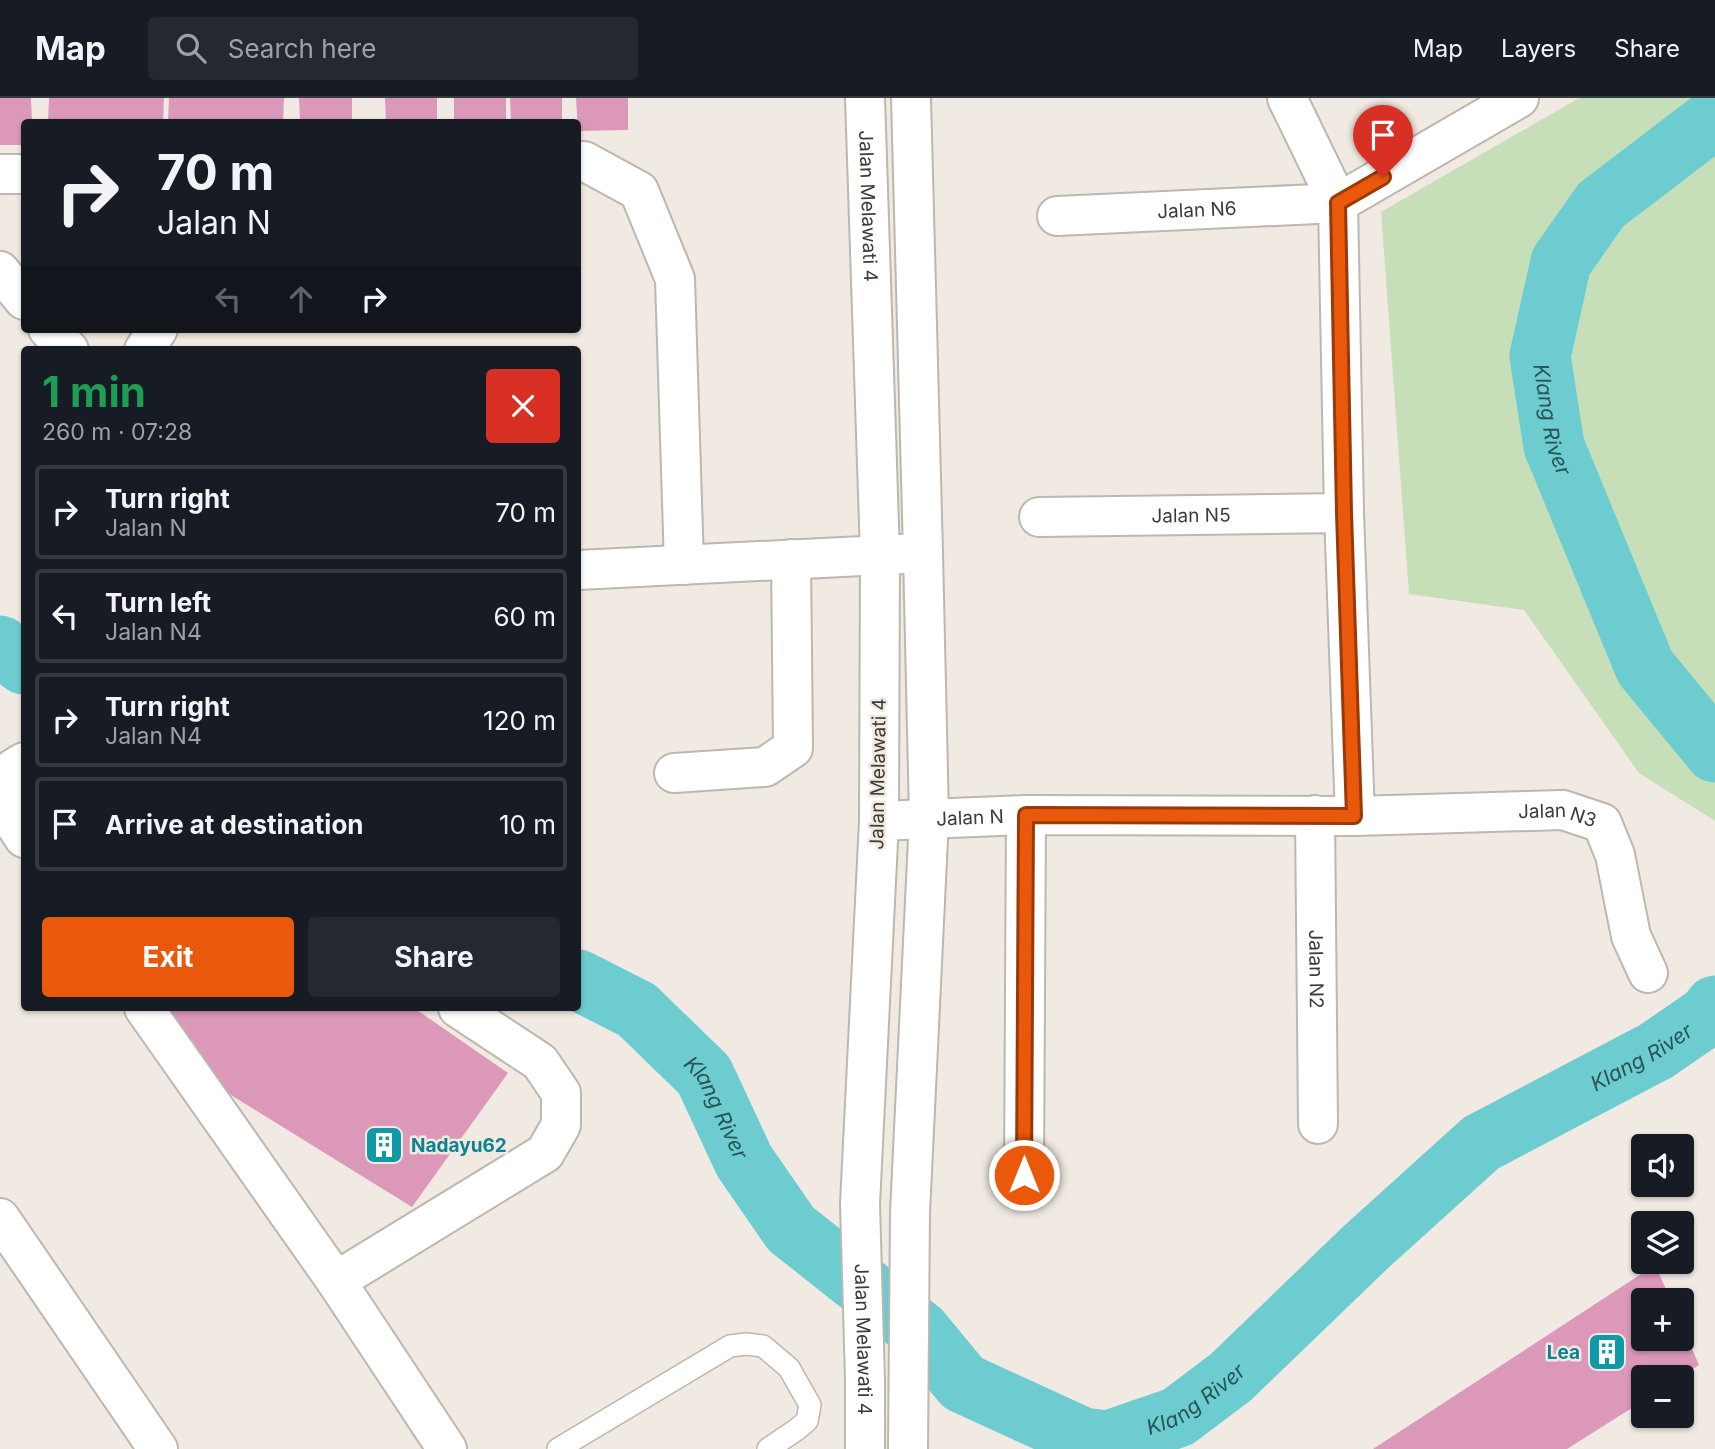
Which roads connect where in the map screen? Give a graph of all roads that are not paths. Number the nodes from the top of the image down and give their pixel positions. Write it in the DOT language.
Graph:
graph roads {
  1 [pos="865,98"];
  2 [pos="911,98"];
  3 [pos="1287,98"];
  4 [pos="1519,98"];
  5 [pos="581,160"];
  6 [pos="0,174"];
  7 [pos="21,174"];
  8 [pos="1338,203"];
  9 [pos="1057,216"];
  10 [pos="0,271"];
  11 [pos="21,296"];
  12 [pos="52,333"];
  13 [pos="65,346"];
  14 [pos="1344,513"];
  15 [pos="1039,517"];
  16 [pos="923,553"];
  17 [pos="880,555"];
  18 [pos="791,559"];
  19 [pos="684,565"];
  20 [pos="581,570"];
  21 [pos="21,764"];
  22 [pos="674,773"];
  23 [pos="1026,815"];
  24 [pos="1315,816"];
  25 [pos="1354,816"];
  26 [pos="929,818"];
  27 [pos="879,821"];
  28 [pos="21,834"];
  29 [pos="1648,973"];
  30 [pos="146,1011"];
  31 [pos="463,1011"];
  32 [pos="1318,1124"];
  33 [pos="1024,1175"];
  34 [pos="0,1218"];
  35 [pos="336,1281"];
  36 [pos="158,1449"];
  37 [pos="447,1449"];
  38 [pos="558,1449"];
  39 [pos="768,1449"];
  40 [pos="865,1449"];
  41 [pos="908,1449"];
  1 -- 17 [label="street, Jalan Melawati 4"];
  2 -- 16 [label="street"];
  3 -- 8 [label="street"];
  4 -- 8 [label="street"];
  5 -- 19 [label="street"];
  6 -- 7 [label="street"];
  8 -- 9 [label="street, Jalan N6"];
  8 -- 14 [label="street"];
  10 -- 11 [label="street"];
  12 -- 13 [label="street"];
  14 -- 15 [label="street, Jalan N5"];
  14 -- 25 [label="street"];
  16 -- 17 [label="street"];
  16 -- 26 [label="street"];
  17 -- 18 [label="street"];
  17 -- 27 [label="street, Jalan Melawati 4"];
  18 -- 19 [label="street"];
  18 -- 22 [label="street"];
  19 -- 20 [label="street"];
  21 -- 28 [label="street"];
  23 -- 24 [label="street, Jalan N"];
  23 -- 26 [label="street, Jalan N"];
  23 -- 33 [label="street"];
  24 -- 25 [label="street, Jalan N"];
  24 -- 32 [label="street, Jalan N2"];
  25 -- 29 [label="street, Jalan N3"];
  26 -- 27 [label="street, Jalan N"];
  26 -- 41 [label="street"];
  27 -- 40 [label="street, Jalan Melawati 4"];
  30 -- 35 [label="street"];
  31 -- 35 [label="street"];
  34 -- 36 [label="street"];
  35 -- 37 [label="street"];
  38 -- 39 [label="lane"];
}
